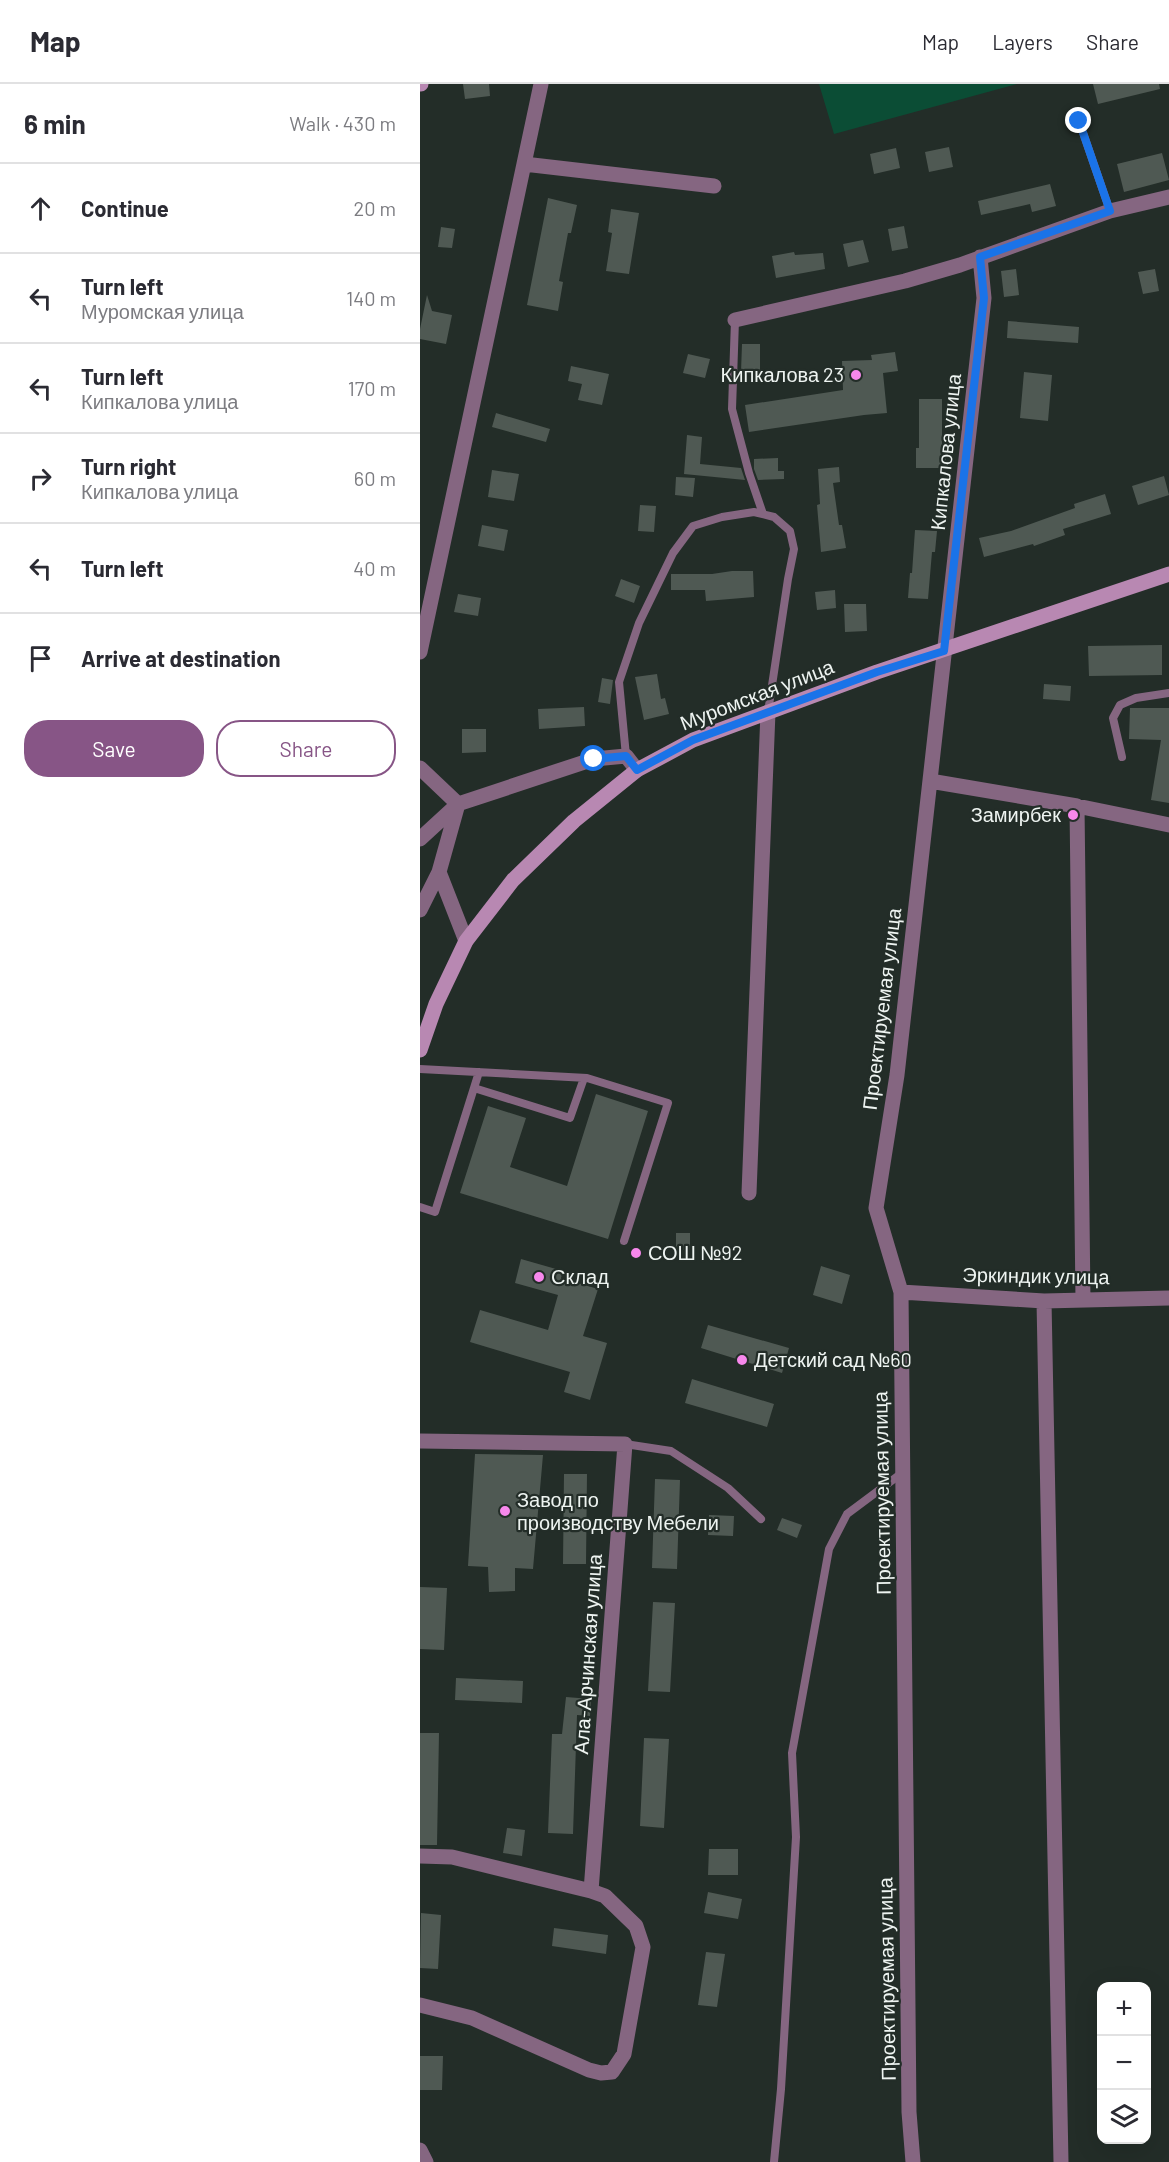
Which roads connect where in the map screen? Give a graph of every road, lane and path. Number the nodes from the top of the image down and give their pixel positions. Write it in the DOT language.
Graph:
graph roads {
  1 [pos="541,84"];
  2 [pos="1079,121"];
  3 [pos="525,164"];
  4 [pos="714,186"];
  5 [pos="1169,197"];
  6 [pos="1110,211"];
  7 [pos="980,257"];
  8 [pos="735,320"];
  9 [pos="763,514"];
  10 [pos="1169,574"];
  11 [pos="944,651"];
  12 [pos="420,652"];
  13 [pos="1169,693"];
  14 [pos="768,712"];
  15 [pos="626,756"];
  16 [pos="1122,757"];
  17 [pos="420,768"];
  18 [pos="637,770"];
  19 [pos="930,781"];
  20 [pos="458,804"];
  21 [pos="1077,806"];
  22 [pos="1169,825"];
  23 [pos="420,839"];
  24 [pos="439,872"];
  25 [pos="420,910"];
  26 [pos="466,941"];
  27 [pos="420,1050"];
  28 [pos="420,1069"];
  29 [pos="479,1072"];
  30 [pos="584,1078"];
  31 [pos="474,1088"];
  32 [pos="749,1193"];
  33 [pos="420,1207"];
  34 [pos="624,1241"];
  35 [pos="901,1292"];
  36 [pos="1169,1298"];
  37 [pos="1083,1300"];
  38 [pos="1044,1301"];
  39 [pos="420,1441"];
  40 [pos="625,1444"];
  41 [pos="903,1472"];
  42 [pos="761,1519"];
  43 [pos="420,1856"];
  44 [pos="591,1891"];
  45 [pos="420,2005"];
  46 [pos="420,2150"];
  47 [pos="426,2162"];
  48 [pos="774,2162"];
  49 [pos="913,2162"];
  50 [pos="1061,2162"];
  1 -- 3 [label="street"];
  2 -- 6 [label="lane"];
  3 -- 4 [label="street"];
  3 -- 12 [label="street"];
  5 -- 6 [label="street"];
  6 -- 7 [label="street"];
  7 -- 8 [label="street"];
  7 -- 11 [label="street, Кипкалова улица"];
  8 -- 9 [label="lane"];
  9 -- 14 [label="lane"];
  9 -- 15 [label="lane"];
  10 -- 11 [label="street, Муромская улица"];
  11 -- 14 [label="street, Муромская улица"];
  11 -- 19 [label="street, Проектируемая улица"];
  13 -- 16 [label="lane"];
  14 -- 18 [label="street, Муромская улица"];
  14 -- 32 [label="street"];
  15 -- 18 [label="street"];
  15 -- 20 [label="street"];
  17 -- 20 [label="street"];
  18 -- 26 [label="street, Муромская улица"];
  19 -- 21 [label="street"];
  19 -- 35 [label="street, Проектируемая улица"];
  20 -- 23 [label="street"];
  20 -- 24 [label="street"];
  21 -- 22 [label="street"];
  21 -- 37 [label="street"];
  24 -- 25 [label="street"];
  24 -- 26 [label="street"];
  26 -- 27 [label="street, Муромская улица"];
  28 -- 29 [label="lane"];
  29 -- 30 [label="lane"];
  29 -- 31 [label="lane"];
  30 -- 31 [label="lane"];
  30 -- 34 [label="lane"];
  31 -- 33 [label="lane"];
  35 -- 38 [label="street, Эркиндик улица"];
  35 -- 41 [label="street, Проектируемая улица"];
  36 -- 37 [label="street, Эркиндик улица"];
  37 -- 38 [label="street, Эркиндик улица"];
  38 -- 50 [label="street"];
  39 -- 40 [label="street"];
  40 -- 42 [label="lane"];
  40 -- 44 [label="street, Ала-Арчинская улица"];
  41 -- 48 [label="lane"];
  41 -- 49 [label="street, Проектируемая улица"];
  43 -- 44 [label="street"];
  44 -- 45 [label="street"];
  46 -- 47 [label="street"];
}
